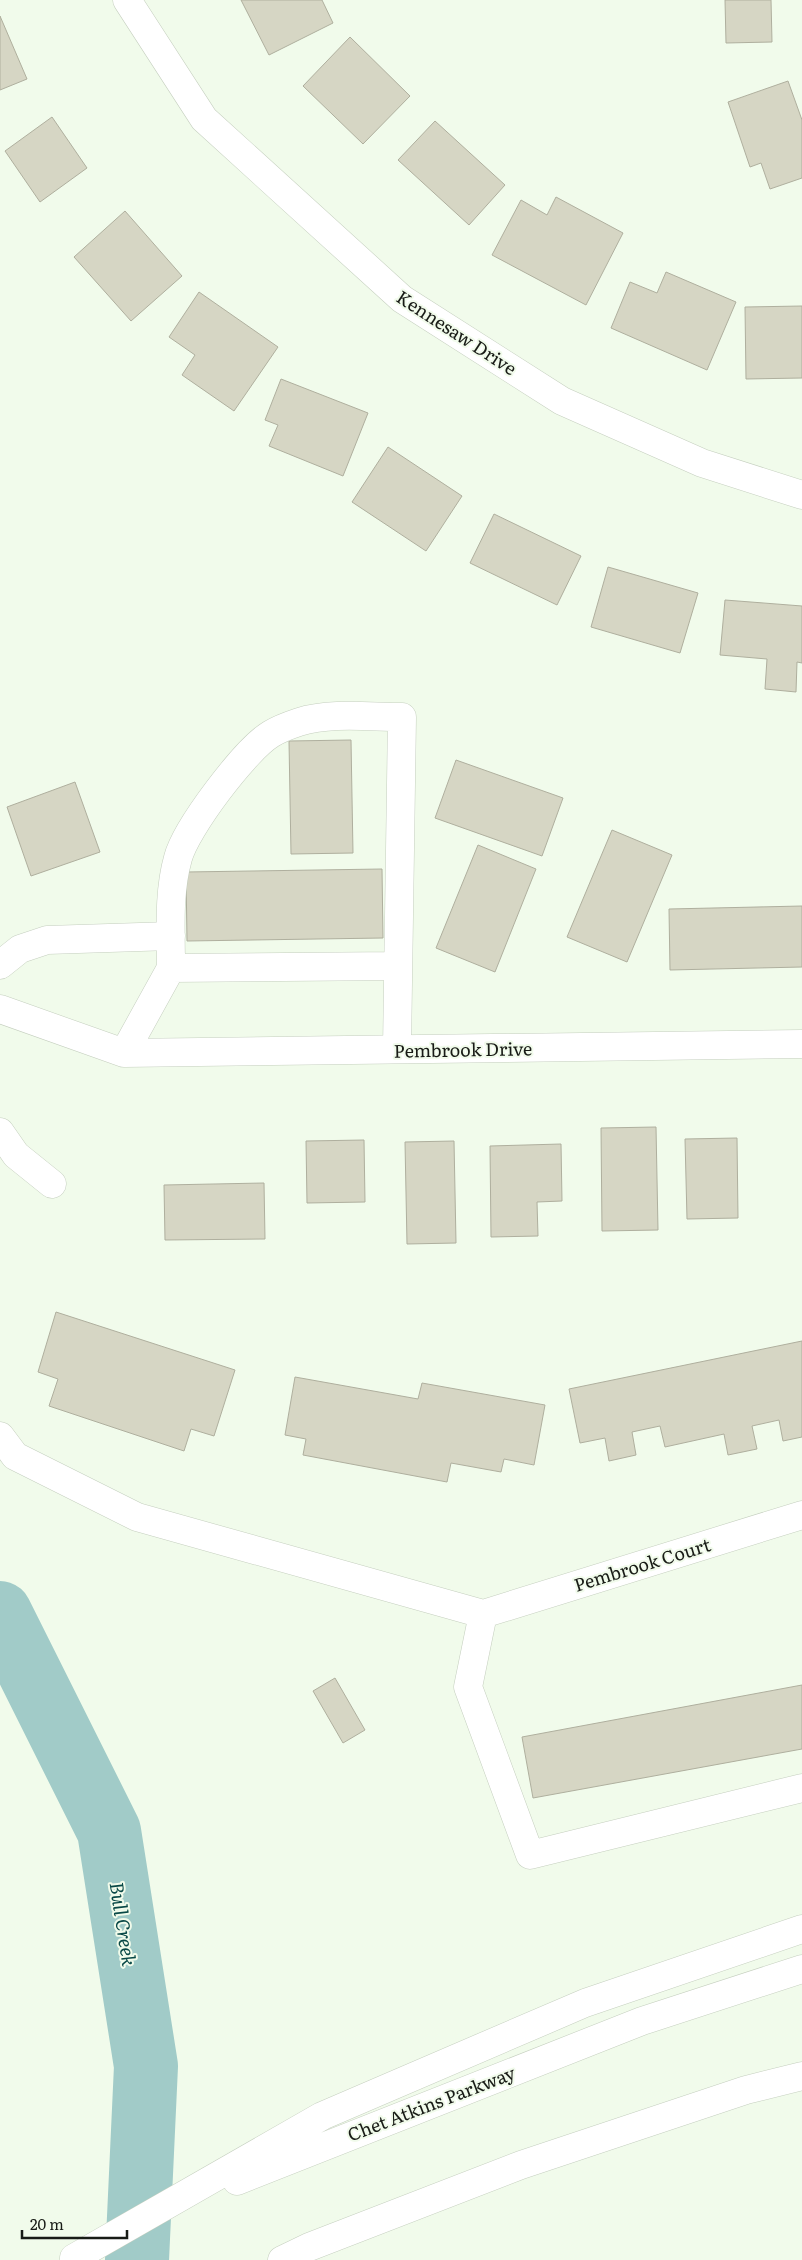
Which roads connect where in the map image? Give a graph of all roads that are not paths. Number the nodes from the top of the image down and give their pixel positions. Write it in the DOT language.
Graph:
graph roads {
  1 [pos="127,0"];
  2 [pos="802,495"];
  3 [pos="171,936"];
  4 [pos="0,965"];
  5 [pos="398,966"];
  6 [pos="171,968"];
  7 [pos="0,1009"];
  8 [pos="802,1044"];
  9 [pos="397,1049"];
  10 [pos="124,1053"];
  11 [pos="0,1132"];
  12 [pos="52,1184"];
  13 [pos="0,1436"];
  14 [pos="802,1515"];
  15 [pos="483,1614"];
  16 [pos="802,1788"];
  17 [pos="802,1929"];
  18 [pos="802,1969"];
  19 [pos="802,2076"];
  20 [pos="72,2259"];
  21 [pos="282,2260"];
  1 -- 2 [label="main road, Kennesaw Drive"];
  3 -- 4 [label="main road"];
  3 -- 5 [label="main road"];
  3 -- 6 [label="main road"];
  5 -- 6 [label="main road"];
  5 -- 9 [label="main road"];
  6 -- 10 [label="main road"];
  7 -- 10 [label="main road"];
  8 -- 9 [label="main road, Pembrook Drive"];
  9 -- 10 [label="main road, Pembrook Drive"];
  11 -- 12 [label="main road"];
  13 -- 15 [label="main road"];
  14 -- 15 [label="main road, Pembrook Court"];
  15 -- 16 [label="main road"];
  17 -- 20 [label="main road"];
  18 -- 20 [label="main road, Chet Atkins Parkway"];
  19 -- 21 [label="main road"];
}
